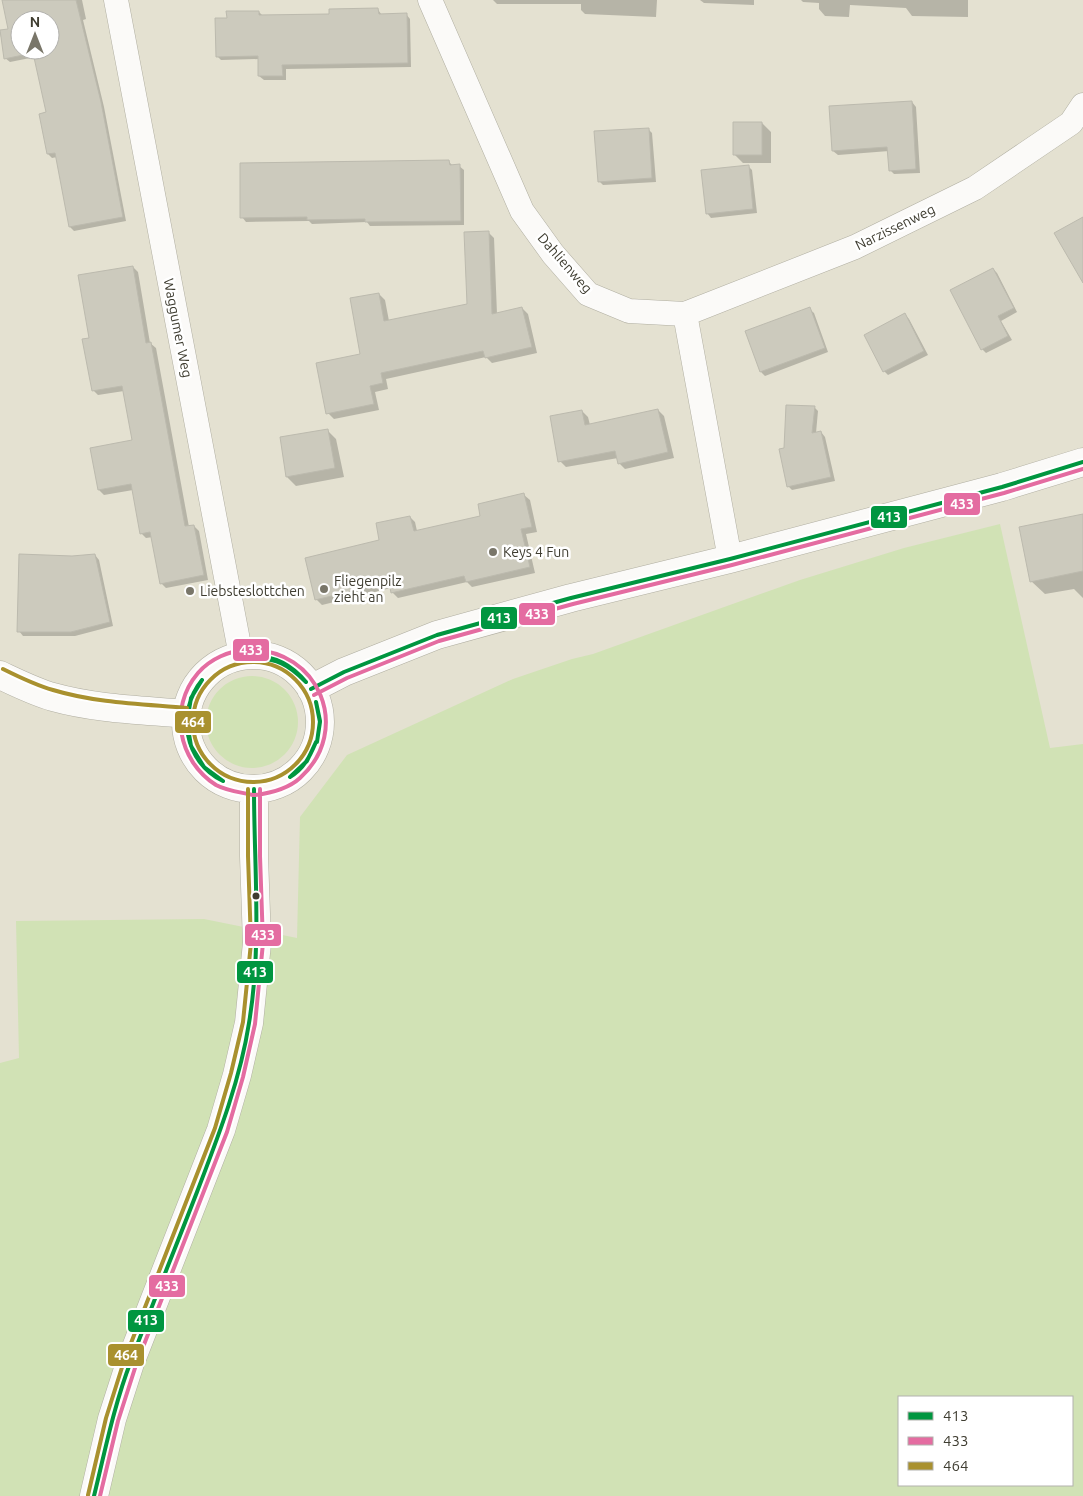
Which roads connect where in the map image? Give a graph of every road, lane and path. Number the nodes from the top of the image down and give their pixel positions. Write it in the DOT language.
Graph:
graph roads {
  1 [pos="116,0"];
  2 [pos="430,0"];
  3 [pos="1083,105"];
  4 [pos="685,314"];
  5 [pos="1083,462"];
  6 [pos="730,560"];
  7 [pos="241,656"];
  8 [pos="0,676"];
  9 [pos="311,689"];
  10 [pos="186,714"];
  11 [pos="254,789"];
  12 [pos="94,1496"];
  1 -- 7 [label="street, Waggumer Weg"];
  2 -- 4 [label="street, Dahlienweg"];
  3 -- 4 [label="street, Narzissenweg"];
  4 -- 6 [label="street"];
  5 -- 6 [label="main road"];
  6 -- 9 [label="main road"];
  7 -- 9 [label="main road"];
  7 -- 10 [label="main road"];
  8 -- 10 [label="main road"];
  9 -- 11 [label="main road"];
  10 -- 11 [label="main road"];
  11 -- 12 [label="main road"];
}
